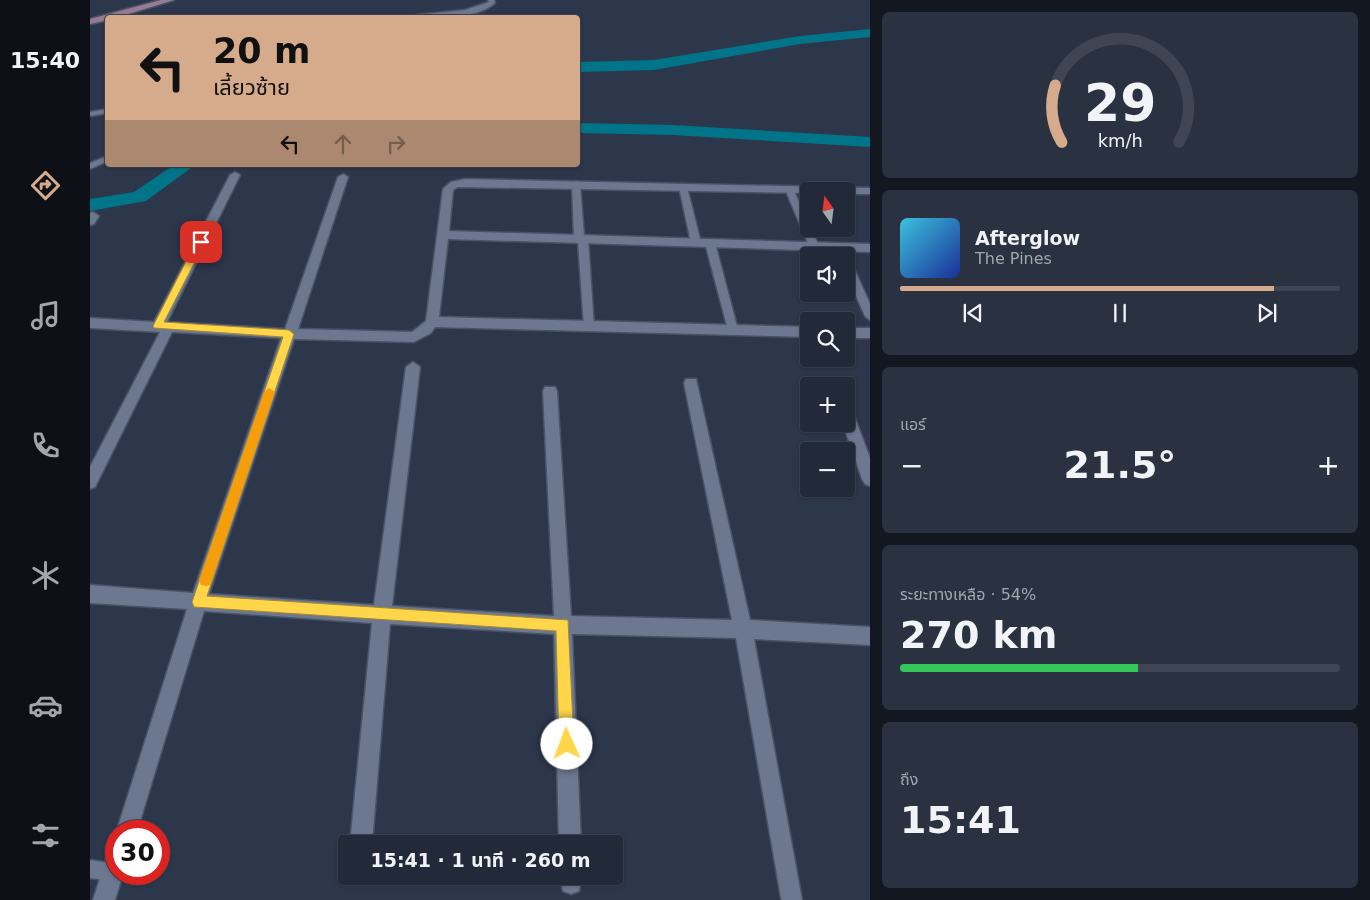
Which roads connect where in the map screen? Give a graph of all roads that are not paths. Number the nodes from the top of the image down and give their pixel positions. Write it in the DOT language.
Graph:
graph roads {
  1 [pos="170,0"];
  2 [pos="491,0"];
  3 [pos="115,15"];
  4 [pos="435,15"];
  5 [pos="105,18"];
  6 [pos="90,22"];
  7 [pos="105,112"];
  8 [pos="90,114"];
  9 [pos="105,159"];
  10 [pos="90,166"];
  11 [pos="235,176"];
  12 [pos="343,177"];
  13 [pos="576,184"];
  14 [pos="683,187"];
  15 [pos="789,189"];
  16 [pos="870,191"];
  17 [pos="443,235"];
  18 [pos="581,239"];
  19 [pos="696,243"];
  20 [pos="710,243"];
  21 [pos="814,246"];
  22 [pos="819,247"];
  23 [pos="870,248"];
  24 [pos="855,250"];
  25 [pos="855,282"];
  26 [pos="870,316"];
  27 [pos="432,322"];
  28 [pos="90,324"];
  29 [pos="163,326"];
  30 [pos="589,326"];
  31 [pos="734,330"];
  32 [pos="800,332"];
  33 [pos="855,333"];
  34 [pos="870,333"];
  35 [pos="289,334"];
  36 [pos="414,367"];
  37 [pos="691,383"];
  38 [pos="550,392"];
  39 [pos="853,432"];
  40 [pos="870,479"];
  41 [pos="90,482"];
  42 [pos="90,594"];
  43 [pos="198,602"];
  44 [pos="382,615"];
  45 [pos="563,625"];
  46 [pos="743,629"];
  47 [pos="870,636"];
  48 [pos="129,820"];
  49 [pos="362,835"];
  50 [pos="570,835"];
  51 [pos="105,867"];
  52 [pos="90,869"];
  53 [pos="108,885"];
  54 [pos="792,898"];
  55 [pos="104,900"];
  1 -- 3 [label="street"];
  2 -- 4 [label="lane"];
  5 -- 6 [label="street"];
  7 -- 8 [label="lane"];
  9 -- 10 [label="lane"];
  11 -- 29 [label="street"];
  12 -- 35 [label="street"];
  13 -- 14 [label="street"];
  13 -- 17 [label="street"];
  13 -- 18 [label="lane"];
  14 -- 15 [label="street"];
  14 -- 19 [label="lane"];
  15 -- 16 [label="street"];
  15 -- 21 [label="lane"];
  17 -- 18 [label="street"];
  17 -- 27 [label="street"];
  18 -- 19 [label="street"];
  18 -- 30 [label="lane"];
  19 -- 20 [label="street"];
  20 -- 21 [label="street"];
  20 -- 31 [label="lane"];
  21 -- 22 [label="street"];
  23 -- 24 [label="street"];
  25 -- 26 [label="lane"];
  27 -- 30 [label="street"];
  27 -- 35 [label="street"];
  28 -- 29 [label="street"];
  29 -- 35 [label="street"];
  29 -- 41 [label="street"];
  30 -- 31 [label="street"];
  31 -- 32 [label="street"];
  33 -- 34 [label="street"];
  35 -- 43 [label="street"];
  36 -- 44 [label="street"];
  37 -- 46 [label="street"];
  38 -- 45 [label="street"];
  39 -- 40 [label="street"];
  42 -- 43 [label="street"];
  43 -- 44 [label="street"];
  43 -- 48 [label="street"];
  44 -- 45 [label="street"];
  44 -- 49 [label="street"];
  45 -- 46 [label="street"];
  45 -- 50 [label="street"];
  46 -- 47 [label="street"];
  46 -- 54 [label="street"];
  51 -- 52 [label="lane"];
  53 -- 55 [label="street"];
}
